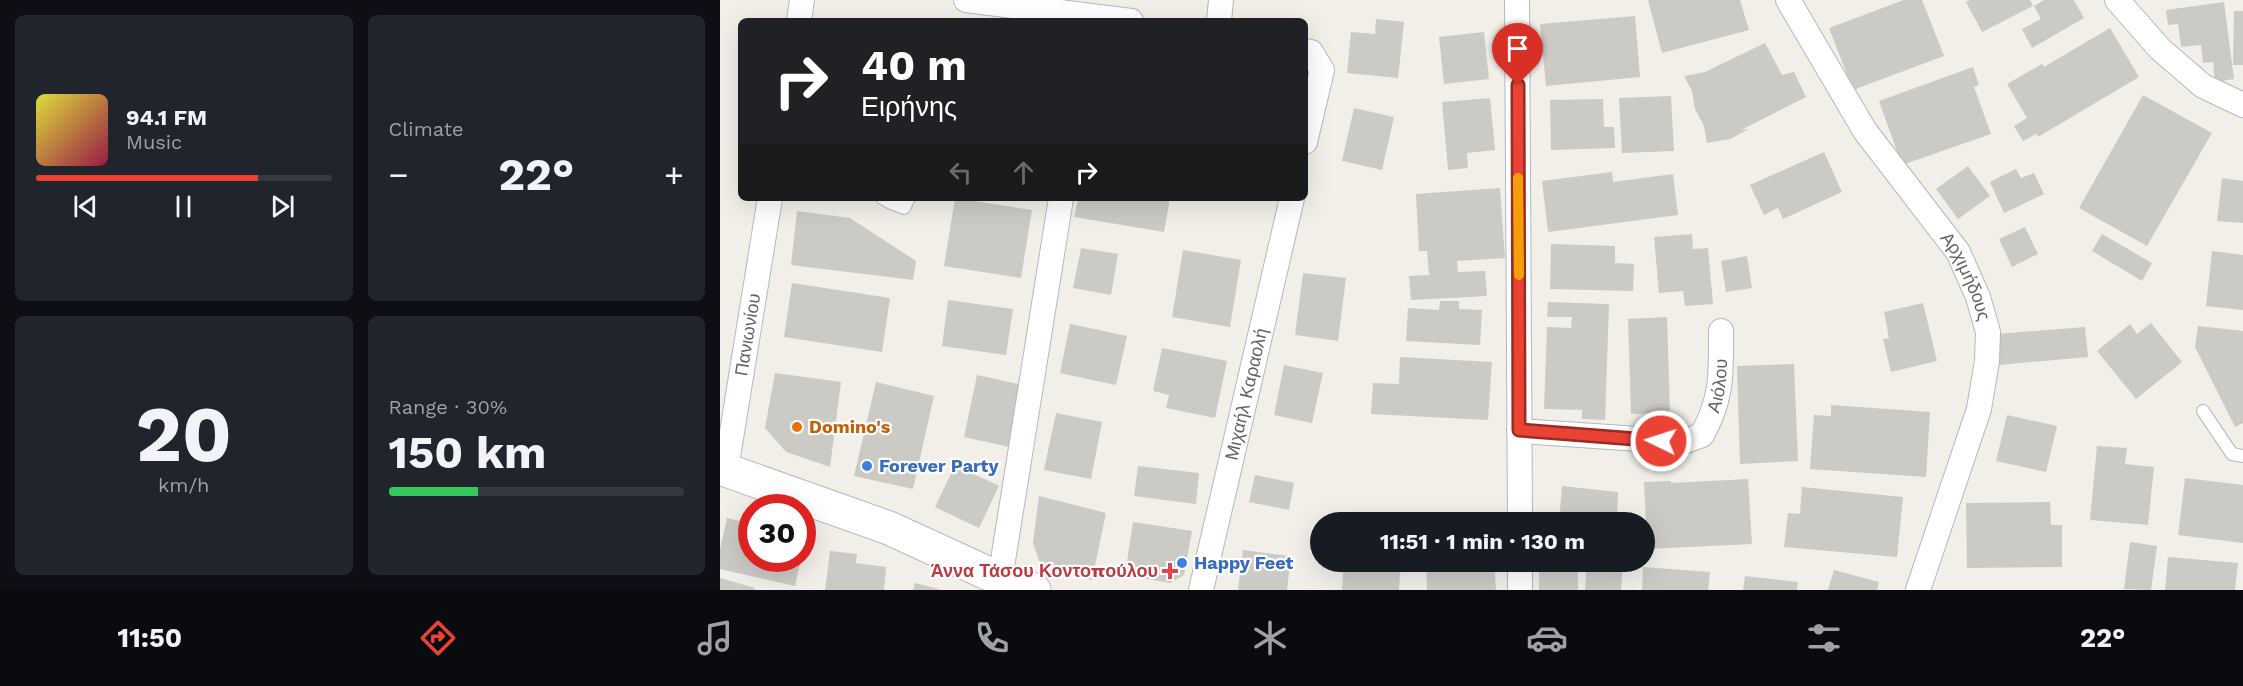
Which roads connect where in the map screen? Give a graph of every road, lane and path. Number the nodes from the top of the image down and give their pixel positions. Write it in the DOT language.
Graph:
graph roads {
  1 [pos="802,0"];
  2 [pos="966,0"];
  3 [pos="1221,0"];
  4 [pos="1517,0"];
  5 [pos="1788,0"];
  6 [pos="2117,0"];
  7 [pos="799,18"];
  8 [pos="1087,18"];
  9 [pos="1219,18"];
  10 [pos="1308,52"];
  11 [pos="2243,105"];
  12 [pos="1308,129"];
  13 [pos="769,201"];
  14 [pos="889,201"];
  15 [pos="908,201"];
  16 [pos="1061,201"];
  17 [pos="1291,201"];
  18 [pos="1721,331"];
  19 [pos="2203,411"];
  20 [pos="1519,430"];
  21 [pos="2243,456"];
  22 [pos="723,469"];
  23 [pos="1520,512"];
  24 [pos="1520,572"];
  25 [pos="1000,579"];
  26 [pos="1034,590"];
  27 [pos="1201,590"];
  28 [pos="1520,590"];
  29 [pos="1918,590"];
  1 -- 7 [label="street"];
  2 -- 8 [label="street"];
  3 -- 9 [label="street"];
  4 -- 20 [label="street"];
  5 -- 29 [label="street, Αρχιμήδους"];
  6 -- 11 [label="street"];
  10 -- 12 [label="street"];
  13 -- 22 [label="street, Πανιωνίου"];
  14 -- 15 [label="lane"];
  16 -- 25 [label="street"];
  17 -- 27 [label="street, Μιχαήλ Καραολή"];
  18 -- 20 [label="street, Αιόλου"];
  19 -- 21 [label="lane"];
  20 -- 23 [label="street"];
  22 -- 25 [label="main road"];
  24 -- 28 [label="street"];
  25 -- 26 [label="main road"];
}
